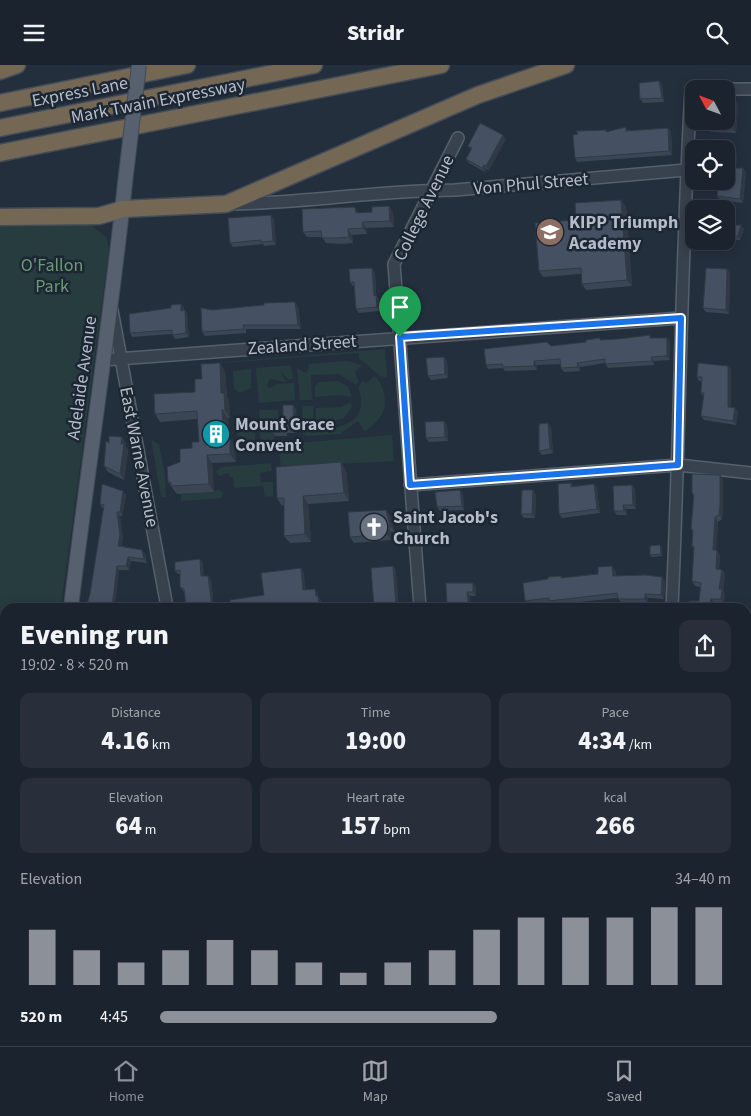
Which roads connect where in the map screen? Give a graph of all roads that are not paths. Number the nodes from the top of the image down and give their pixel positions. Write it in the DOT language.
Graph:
graph roads {
  1 [pos="16,65"];
  2 [pos="139,65"];
  3 [pos="187,65"];
  4 [pos="314,65"];
  5 [pos="441,65"];
  6 [pos="566,65"];
  7 [pos="0,71"];
  8 [pos="735,89"];
  9 [pos="751,89"];
  10 [pos="0,103"];
  11 [pos="0,128"];
  12 [pos="458,138"];
  13 [pos="0,153"];
  14 [pos="685,170"];
  15 [pos="685,190"];
  16 [pos="432,191"];
  17 [pos="226,204"];
  18 [pos="123,209"];
  19 [pos="0,217"];
  20 [pos="111,306"];
  21 [pos="681,318"];
  22 [pos="400,337"];
  23 [pos="121,359"];
  24 [pos="103,360"];
  25 [pos="678,465"];
  26 [pos="751,473"];
  27 [pos="410,485"];
  28 [pos="72,603"];
  29 [pos="167,603"];
  30 [pos="420,603"];
  31 [pos="672,603"];
  1 -- 7 [label="highway"];
  2 -- 18 [label="main road, Adelaide Avenue, bridge"];
  3 -- 10 [label="highway, Mark Twain Expressway"];
  4 -- 11 [label="highway, Express Lane"];
  5 -- 13 [label="highway, Mark Twain Expressway"];
  6 -- 17 [label="highway"];
  8 -- 9 [label="street"];
  12 -- 16 [label="street, College Avenue"];
  14 -- 16 [label="street, Von Phul Street"];
  15 -- 21 [label="street"];
  16 -- 17 [label="street, Von Phul Street"];
  16 -- 22 [label="street, College Avenue"];
  17 -- 18 [label="highway"];
  18 -- 19 [label="highway"];
  18 -- 20 [label="main road, Adelaide Avenue"];
  20 -- 23 [label="street, East Warne Avenue"];
  20 -- 24 [label="main road, Adelaide Avenue"];
  21 -- 22 [label="street, Zealand Street"];
  21 -- 25 [label="street"];
  22 -- 23 [label="street, Zealand Street"];
  22 -- 27 [label="street, College Avenue"];
  23 -- 24 [label="street, Zealand Street"];
  23 -- 29 [label="street, East Warne Avenue"];
  24 -- 28 [label="main road, Adelaide Avenue"];
  25 -- 26 [label="street"];
  25 -- 27 [label="street"];
  25 -- 31 [label="street"];
  27 -- 30 [label="street, College Avenue"];
}
